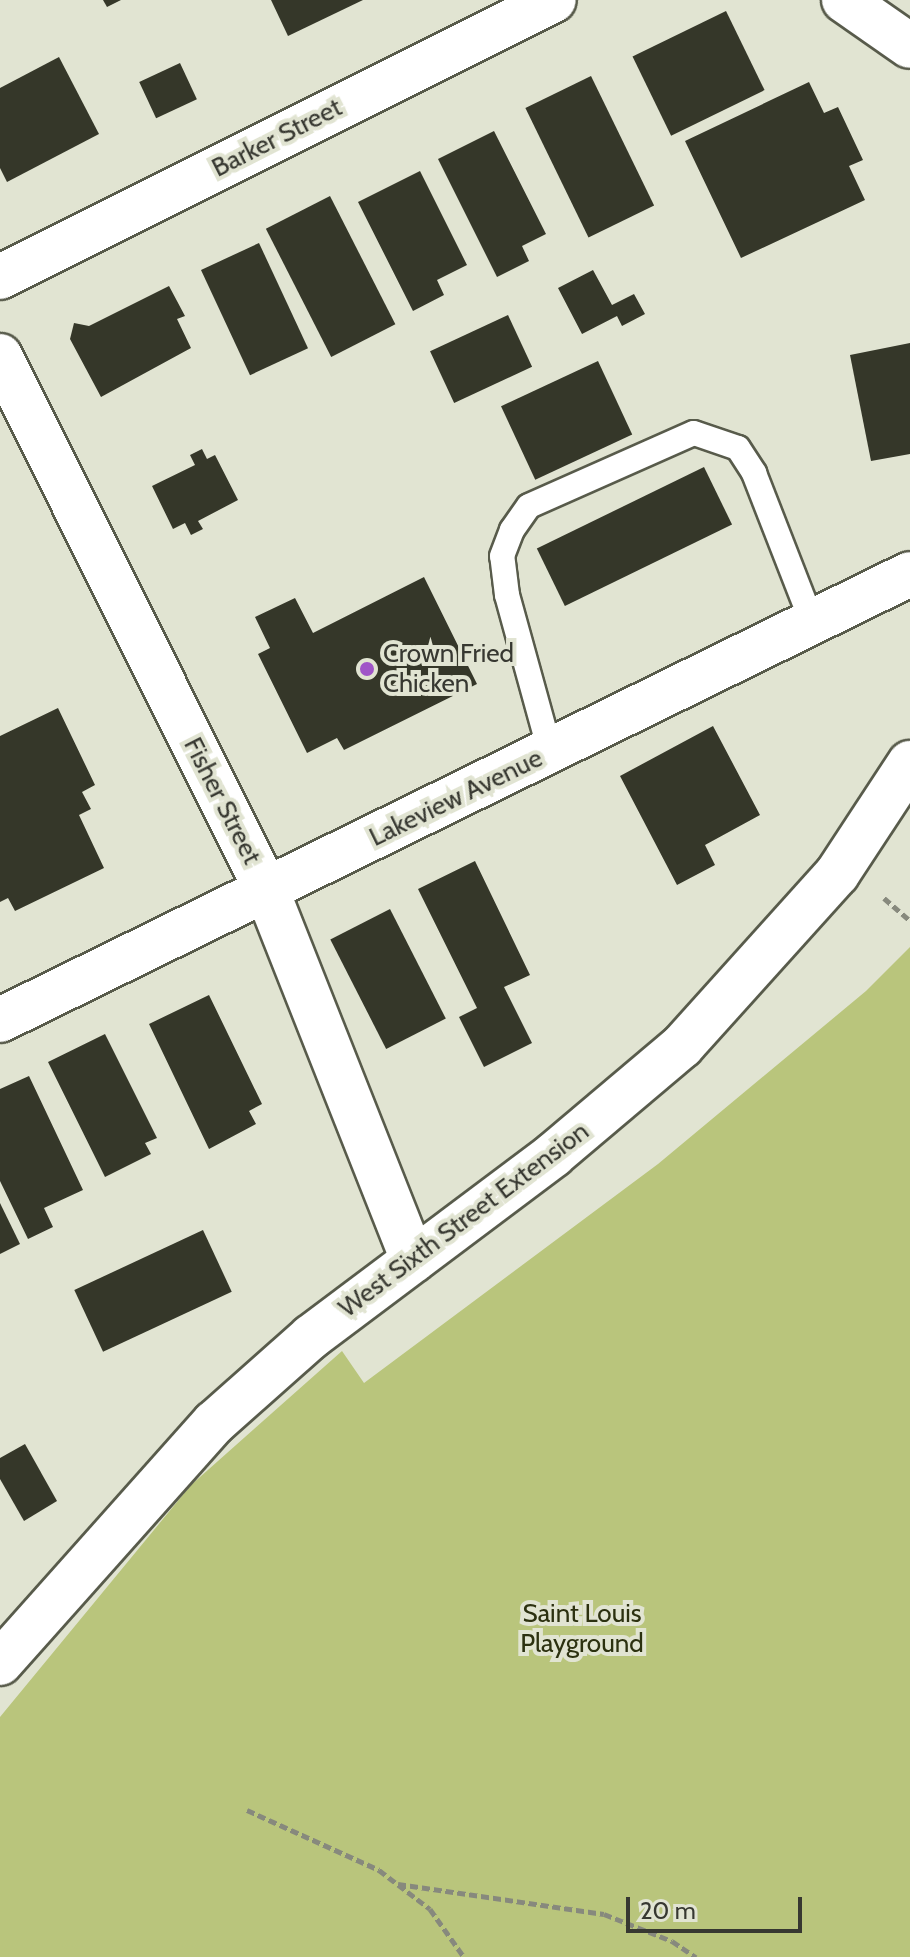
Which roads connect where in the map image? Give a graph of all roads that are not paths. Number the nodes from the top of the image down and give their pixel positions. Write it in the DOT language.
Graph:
graph roads {
  1 [pos="554,0"];
  2 [pos="844,0"];
  3 [pos="910,46"];
  4 [pos="0,277"];
  5 [pos="0,356"];
  6 [pos="910,574"];
  7 [pos="812,622"];
  8 [pos="550,751"];
  9 [pos="910,763"];
  10 [pos="267,891"];
  11 [pos="0,1020"];
  12 [pos="413,1260"];
  13 [pos="0,1663"];
  1 -- 4 [label="street, Barker Street"];
  2 -- 3 [label="street"];
  5 -- 10 [label="street, Fisher Street"];
  6 -- 7 [label="street, Lakeview Avenue"];
  7 -- 8 [label="street, Lakeview Avenue"];
  7 -- 8 [label="lane"];
  8 -- 10 [label="street, Lakeview Avenue"];
  9 -- 12 [label="street, West Sixth Street Extension"];
  10 -- 11 [label="street, Lakeview Avenue"];
  10 -- 12 [label="street, Fisher Street"];
  12 -- 13 [label="street, West Sixth Street Extension"];
}
